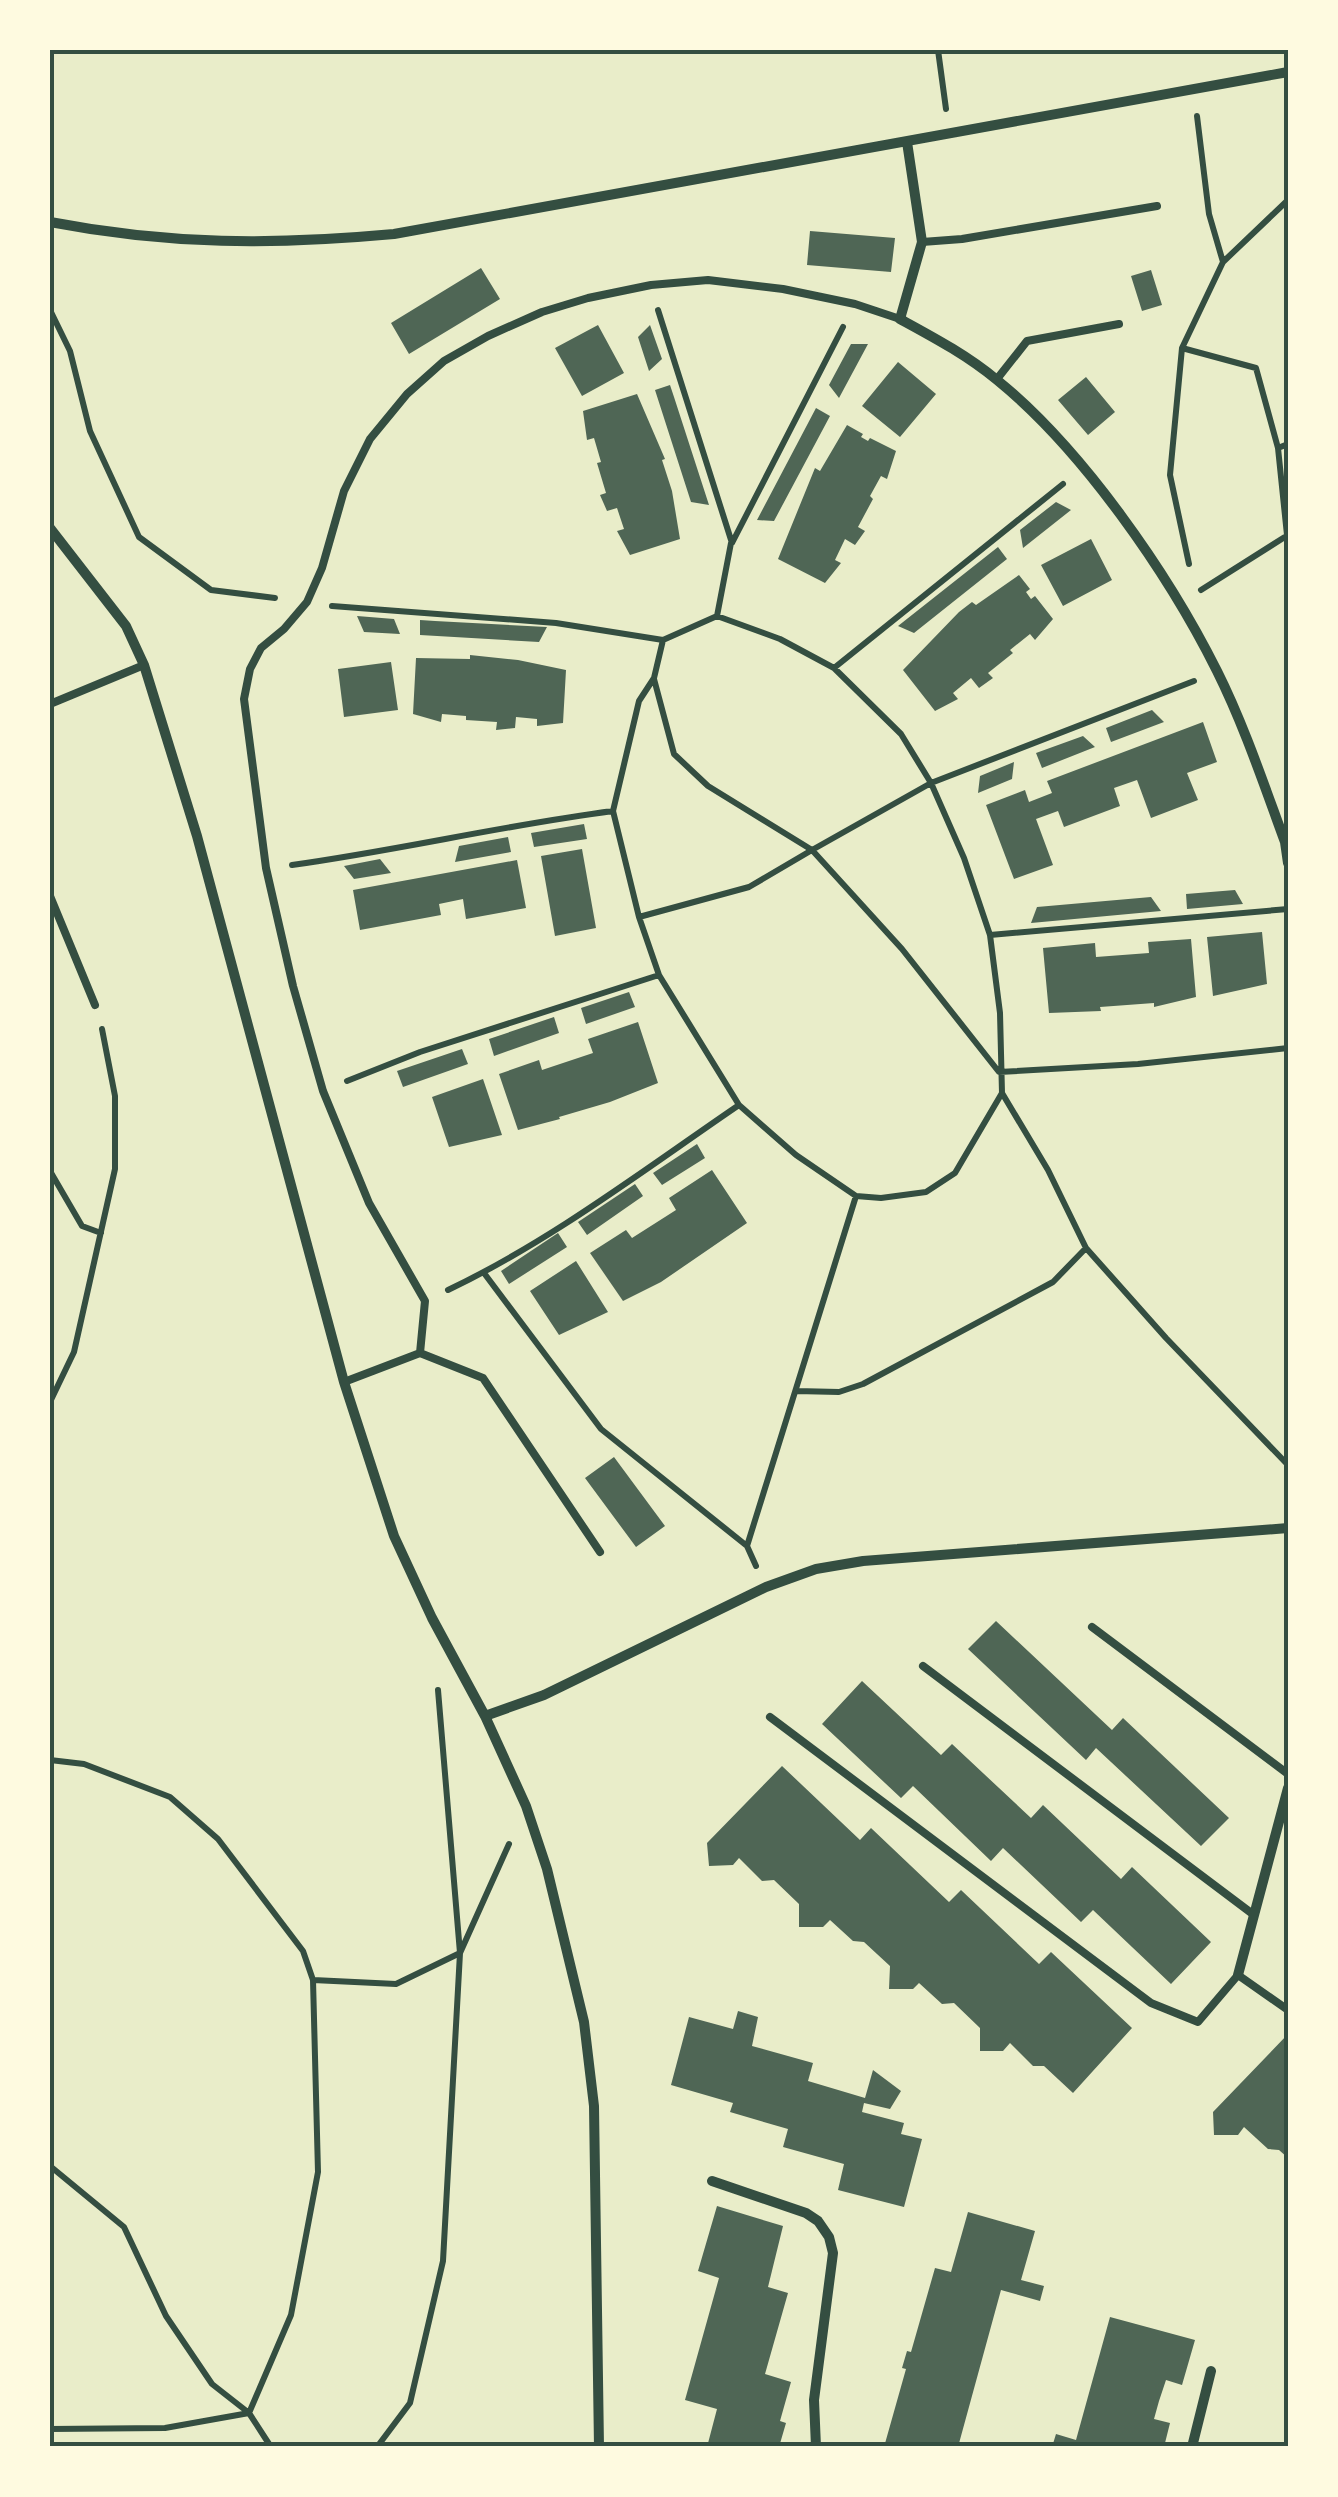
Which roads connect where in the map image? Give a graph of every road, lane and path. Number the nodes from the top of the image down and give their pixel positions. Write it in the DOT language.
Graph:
graph roads {
  1 [pos="938,50"];
  2 [pos="1288,72"];
  3 [pos="1196,104"];
  4 [pos="949,135"];
  5 [pos="907,142"];
  6 [pos="1288,200"];
  7 [pos="1157,206"];
  8 [pos="50,222"];
  9 [pos="922,242"];
  10 [pos="1223,262"];
  11 [pos="650,285"];
  12 [pos="855,304"];
  13 [pos="50,310"];
  14 [pos="900,319"];
  15 [pos="1118,324"];
  16 [pos="1182,348"];
  17 [pos="997,380"];
  18 [pos="1288,444"];
  19 [pos="1278,448"];
  20 [pos="1083,468"];
  21 [pos="50,528"];
  22 [pos="1288,535"];
  23 [pos="732,543"];
  24 [pos="307,602"];
  25 [pos="716,616"];
  26 [pos="663,640"];
  27 [pos="144,665"];
  28 [pos="834,668"];
  29 [pos="1218,672"];
  30 [pos="654,678"];
  31 [pos="50,704"];
  32 [pos="931,783"];
  33 [pos="614,811"];
  34 [pos="1286,843"];
  35 [pos="812,850"];
  36 [pos="1288,863"];
  37 [pos="266,868"];
  38 [pos="50,896"];
  39 [pos="1288,909"];
  40 [pos="640,917"];
  41 [pos="990,935"];
  42 [pos="660,975"];
  43 [pos="95,1005"];
  44 [pos="1288,1048"];
  45 [pos="999,1072"];
  46 [pos="323,1091"];
  47 [pos="1002,1092"];
  48 [pos="739,1105"];
  49 [pos="50,1171"];
  50 [pos="856,1196"];
  51 [pos="100,1233"];
  52 [pos="1086,1248"];
  53 [pos="484,1273"];
  54 [pos="425,1302"];
  55 [pos="420,1353"];
  56 [pos="344,1382"];
  57 [pos="796,1391"];
  58 [pos="50,1402"];
  59 [pos="1288,1465"];
  60 [pos="1288,1528"];
  61 [pos="747,1546"];
  62 [pos="600,1552"];
  63 [pos="766,1587"];
  64 [pos="1092,1626"];
  65 [pos="923,1666"];
  66 [pos="436,1677"];
  67 [pos="485,1716"];
  68 [pos="770,1717"];
  69 [pos="50,1760"];
  70 [pos="1288,1774"];
  71 [pos="1288,1788"];
  72 [pos="526,1806"];
  73 [pos="1254,1914"];
  74 [pos="460,1953"];
  75 [pos="1238,1975"];
  76 [pos="313,1980"];
  77 [pos="1288,2010"];
  78 [pos="50,2166"];
  79 [pos="712,2181"];
  80 [pos="1211,2372"];
  81 [pos="250,2413"];
  82 [pos="50,2429"];
  83 [pos="271,2447"];
  84 [pos="376,2447"];
  85 [pos="599,2447"];
  86 [pos="816,2447"];
  87 [pos="1192,2447"];
  1 -- 4 [label="path"];
  2 -- 4 [label="street"];
  3 -- 10 [label="path"];
  4 -- 5 [label="street"];
  5 -- 8 [label="street"];
  5 -- 9 [label="street"];
  6 -- 10 [label="path"];
  7 -- 9 [label="lane"];
  9 -- 14 [label="street"];
  10 -- 16 [label="path"];
  11 -- 12 [label="lane"];
  11 -- 23 [label="path"];
  11 -- 24 [label="lane"];
  12 -- 14 [label="lane"];
  12 -- 23 [label="path"];
  13 -- 24 [label="path"];
  14 -- 17 [label="street"];
  15 -- 17 [label="lane"];
  16 -- 19 [label="path"];
  16 -- 22 [label="path"];
  17 -- 20 [label="street"];
  18 -- 19 [label="path"];
  19 -- 22 [label="path"];
  20 -- 28 [label="path"];
  20 -- 29 [label="street"];
  21 -- 27 [label="street"];
  23 -- 25 [label="path"];
  24 -- 26 [label="path"];
  24 -- 37 [label="lane"];
  25 -- 26 [label="path"];
  25 -- 28 [label="path"];
  26 -- 30 [label="path"];
  27 -- 31 [label="lane"];
  27 -- 56 [label="street"];
  28 -- 32 [label="path"];
  29 -- 32 [label="path"];
  29 -- 34 [label="street"];
  30 -- 33 [label="path"];
  30 -- 35 [label="path"];
  32 -- 35 [label="path"];
  32 -- 41 [label="path"];
  33 -- 37 [label="path"];
  33 -- 40 [label="path"];
  34 -- 36 [label="street"];
  35 -- 40 [label="path"];
  35 -- 45 [label="path"];
  37 -- 46 [label="lane"];
  38 -- 43 [label="lane"];
  39 -- 41 [label="path"];
  40 -- 42 [label="path"];
  41 -- 45 [label="path"];
  42 -- 46 [label="path"];
  42 -- 48 [label="path"];
  43 -- 51 [label="path"];
  44 -- 45 [label="path"];
  45 -- 47 [label="path"];
  46 -- 54 [label="lane"];
  47 -- 50 [label="path"];
  47 -- 52 [label="path"];
  48 -- 50 [label="path"];
  48 -- 53 [label="path"];
  49 -- 51 [label="path"];
  50 -- 57 [label="path"];
  51 -- 58 [label="path"];
  52 -- 57 [label="path"];
  52 -- 59 [label="path"];
  53 -- 54 [label="path"];
  53 -- 61 [label="path"];
  54 -- 55 [label="lane"];
  55 -- 56 [label="lane"];
  55 -- 62 [label="lane"];
  56 -- 67 [label="street"];
  57 -- 61 [label="path"];
  60 -- 63 [label="street"];
  61 -- 63 [label="path"];
  63 -- 67 [label="street"];
  64 -- 70 [label="lane"];
  65 -- 73 [label="lane"];
  66 -- 74 [label="path"];
  67 -- 72 [label="street"];
  68 -- 75 [label="lane"];
  69 -- 76 [label="path"];
  71 -- 73 [label="street"];
  72 -- 74 [label="path"];
  72 -- 85 [label="street"];
  73 -- 75 [label="street"];
  74 -- 76 [label="path"];
  74 -- 84 [label="path"];
  75 -- 77 [label="lane"];
  76 -- 81 [label="path"];
  78 -- 81 [label="path"];
  79 -- 86 [label="street"];
  80 -- 87 [label="street"];
  81 -- 82 [label="path"];
  81 -- 83 [label="path"];
}
